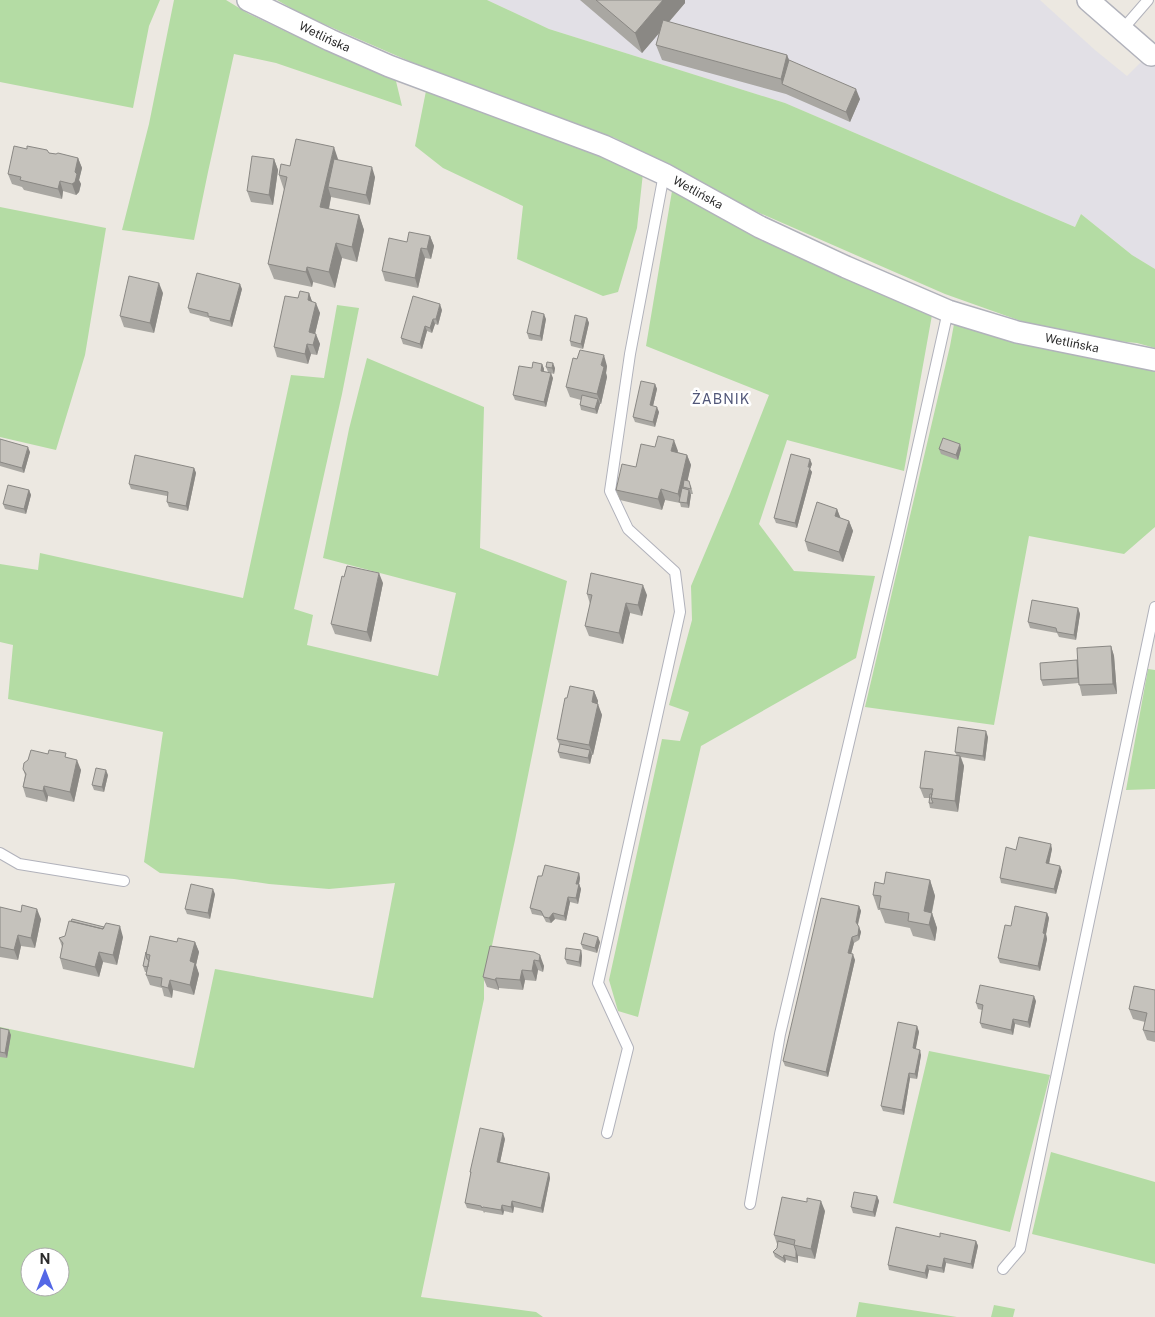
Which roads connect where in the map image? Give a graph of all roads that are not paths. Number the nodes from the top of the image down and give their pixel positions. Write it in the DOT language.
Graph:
graph roads {
  1 [pos="248,0"];
  2 [pos="1088,0"];
  3 [pos="1148,0"];
  4 [pos="1122,30"];
  5 [pos="1153,56"];
  6 [pos="664,174"];
  7 [pos="948,311"];
  8 [pos="1155,360"];
  9 [pos="1155,607"];
  10 [pos="0,853"];
  11 [pos="124,880"];
  12 [pos="607,1133"];
  13 [pos="750,1204"];
  14 [pos="1003,1269"];
  1 -- 6 [label="street, Wetlińska"];
  2 -- 4 [label="street"];
  3 -- 4 [label="lane"];
  4 -- 5 [label="street"];
  6 -- 7 [label="street, Wetlińska"];
  6 -- 12 [label="lane"];
  7 -- 8 [label="street, Wetlińska"];
  7 -- 13 [label="lane"];
  9 -- 14 [label="lane"];
  10 -- 11 [label="lane"];
}
